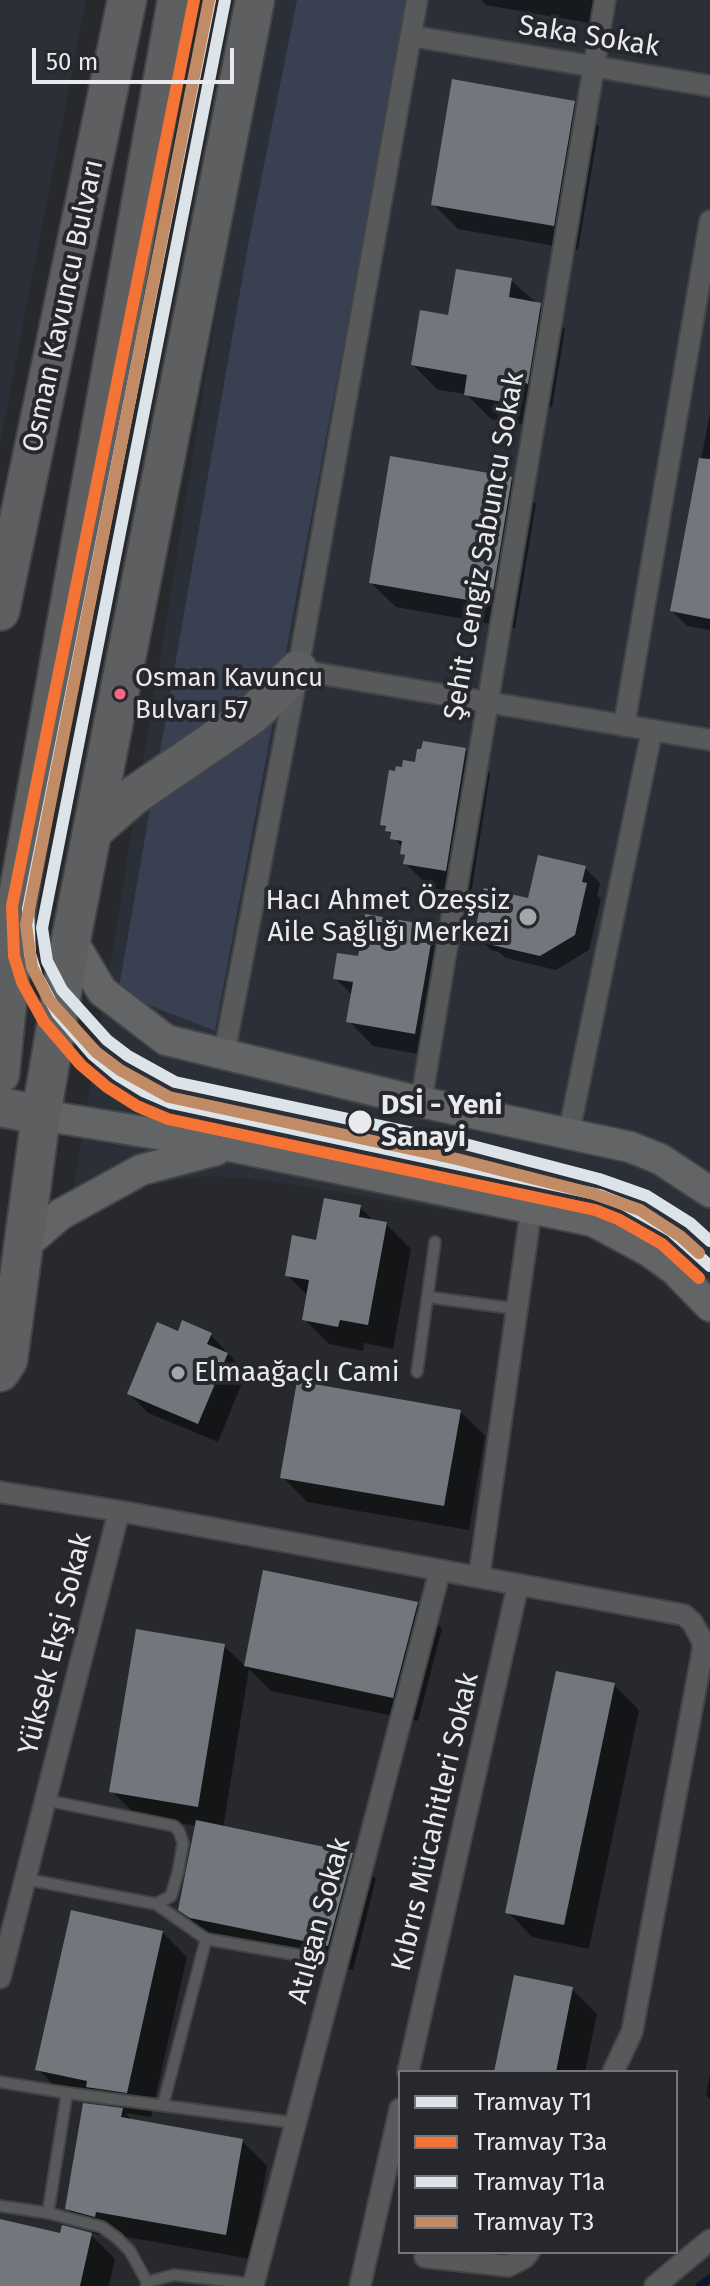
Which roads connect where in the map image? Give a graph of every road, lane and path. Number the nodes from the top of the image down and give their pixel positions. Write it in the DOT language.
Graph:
graph roads {
  1 [pos="127,0"];
  2 [pos="177,0"];
  3 [pos="255,0"];
  4 [pos="417,0"];
  5 [pos="605,0"];
  6 [pos="411,36"];
  7 [pos="594,67"];
  8 [pos="710,86"];
  9 [pos="710,221"];
  10 [pos="0,611"];
  11 [pos="298,670"];
  12 [pos="488,703"];
  13 [pos="624,726"];
  14 [pos="652,730"];
  15 [pos="710,740"];
  16 [pos="93,831"];
  17 [pos="71,939"];
  18 [pos="51,1050"];
  19 [pos="1,1055"];
  20 [pos="224,1055"];
  21 [pos="421,1102"];
  22 [pos="0,1107"];
  23 [pos="41,1115"];
  24 [pos="569,1132"];
  25 [pos="230,1146"];
  26 [pos="710,1192"];
  27 [pos="531,1210"];
  28 [pos="435,1242"];
  29 [pos="24,1246"];
  30 [pos="428,1297"];
  31 [pos="710,1306"];
  32 [pos="517,1309"];
  33 [pos="0,1372"];
  34 [pos="417,1372"];
  35 [pos="0,1492"];
  36 [pos="119,1511"];
  37 [pos="440,1570"];
  38 [pos="479,1577"];
  39 [pos="518,1585"];
  40 [pos="45,1800"];
  41 [pos="25,1879"];
  42 [pos="156,1904"];
  43 [pos="206,1939"];
  44 [pos="338,1962"];
  45 [pos="0,1978"];
  46 [pos="408,2070"];
  47 [pos="614,2070"];
  48 [pos="0,2082"];
  49 [pos="67,2093"];
  50 [pos="163,2105"];
  51 [pos="398,2118"];
  52 [pos="296,2123"];
  53 [pos="0,2206"];
  54 [pos="48,2213"];
  55 [pos="710,2240"];
  56 [pos="527,2254"];
  57 [pos="425,2257"];
  58 [pos="146,2284"];
  59 [pos="254,2285"];
  60 [pos="360,2286"];
  61 [pos="655,2286"];
  1 -- 10 [label="highway, Osman Kavuncu Bulvarı"];
  2 -- 19 [label="highway, Osman Kavuncu Bulvarı"];
  3 -- 16 [label="highway"];
  4 -- 6 [label="street"];
  5 -- 7 [label="street, Şehit Cengiz Sabuncu Sokak"];
  6 -- 7 [label="street, Saka Sokak"];
  6 -- 11 [label="street"];
  7 -- 8 [label="street, Saka Sokak"];
  7 -- 12 [label="street, Şehit Cengiz Sabuncu Sokak"];
  9 -- 13 [label="street"];
  11 -- 12 [label="street"];
  11 -- 16 [label="highway"];
  11 -- 20 [label="street"];
  12 -- 13 [label="street"];
  12 -- 21 [label="street, Şehit Cengiz Sabuncu Sokak"];
  13 -- 14 [label="street"];
  14 -- 15 [label="street"];
  14 -- 24 [label="street"];
  16 -- 17 [label="highway"];
  17 -- 18 [label="highway"];
  17 -- 20 [label="street"];
  18 -- 19 [label="highway"];
  18 -- 23 [label="highway"];
  20 -- 21 [label="street"];
  21 -- 24 [label="street"];
  22 -- 23 [label="highway"];
  23 -- 25 [label="street"];
  23 -- 29 [label="highway"];
  24 -- 26 [label="street"];
  25 -- 27 [label="street"];
  25 -- 29 [label="street"];
  27 -- 31 [label="street"];
  27 -- 32 [label="street"];
  28 -- 30 [label="lane"];
  29 -- 33 [label="highway"];
  30 -- 32 [label="lane"];
  30 -- 34 [label="lane"];
  32 -- 38 [label="street"];
  35 -- 36 [label="street"];
  36 -- 37 [label="street"];
  36 -- 40 [label="street, Yüksek Ekşi Sokak"];
  37 -- 38 [label="street"];
  37 -- 44 [label="street, Atılgan Sokak"];
  38 -- 39 [label="street"];
  39 -- 46 [label="street, Kıbrıs Mücahitleri Sokak"];
  39 -- 47 [label="street"];
  40 -- 41 [label="street, Yüksek Ekşi Sokak"];
  40 -- 42 [label="lane"];
  41 -- 42 [label="lane"];
  41 -- 45 [label="street, Yüksek Ekşi Sokak"];
  42 -- 43 [label="lane"];
  43 -- 44 [label="lane"];
  43 -- 50 [label="lane"];
  44 -- 52 [label="street, Atılgan Sokak"];
  48 -- 49 [label="lane"];
  49 -- 50 [label="lane"];
  49 -- 54 [label="lane"];
  50 -- 52 [label="lane"];
  51 -- 60 [label="street"];
  52 -- 59 [label="street, Atılgan Sokak"];
  53 -- 54 [label="lane"];
  54 -- 58 [label="lane"];
  55 -- 61 [label="street"];
  56 -- 57 [label="street"];
  58 -- 59 [label="lane"];
}
